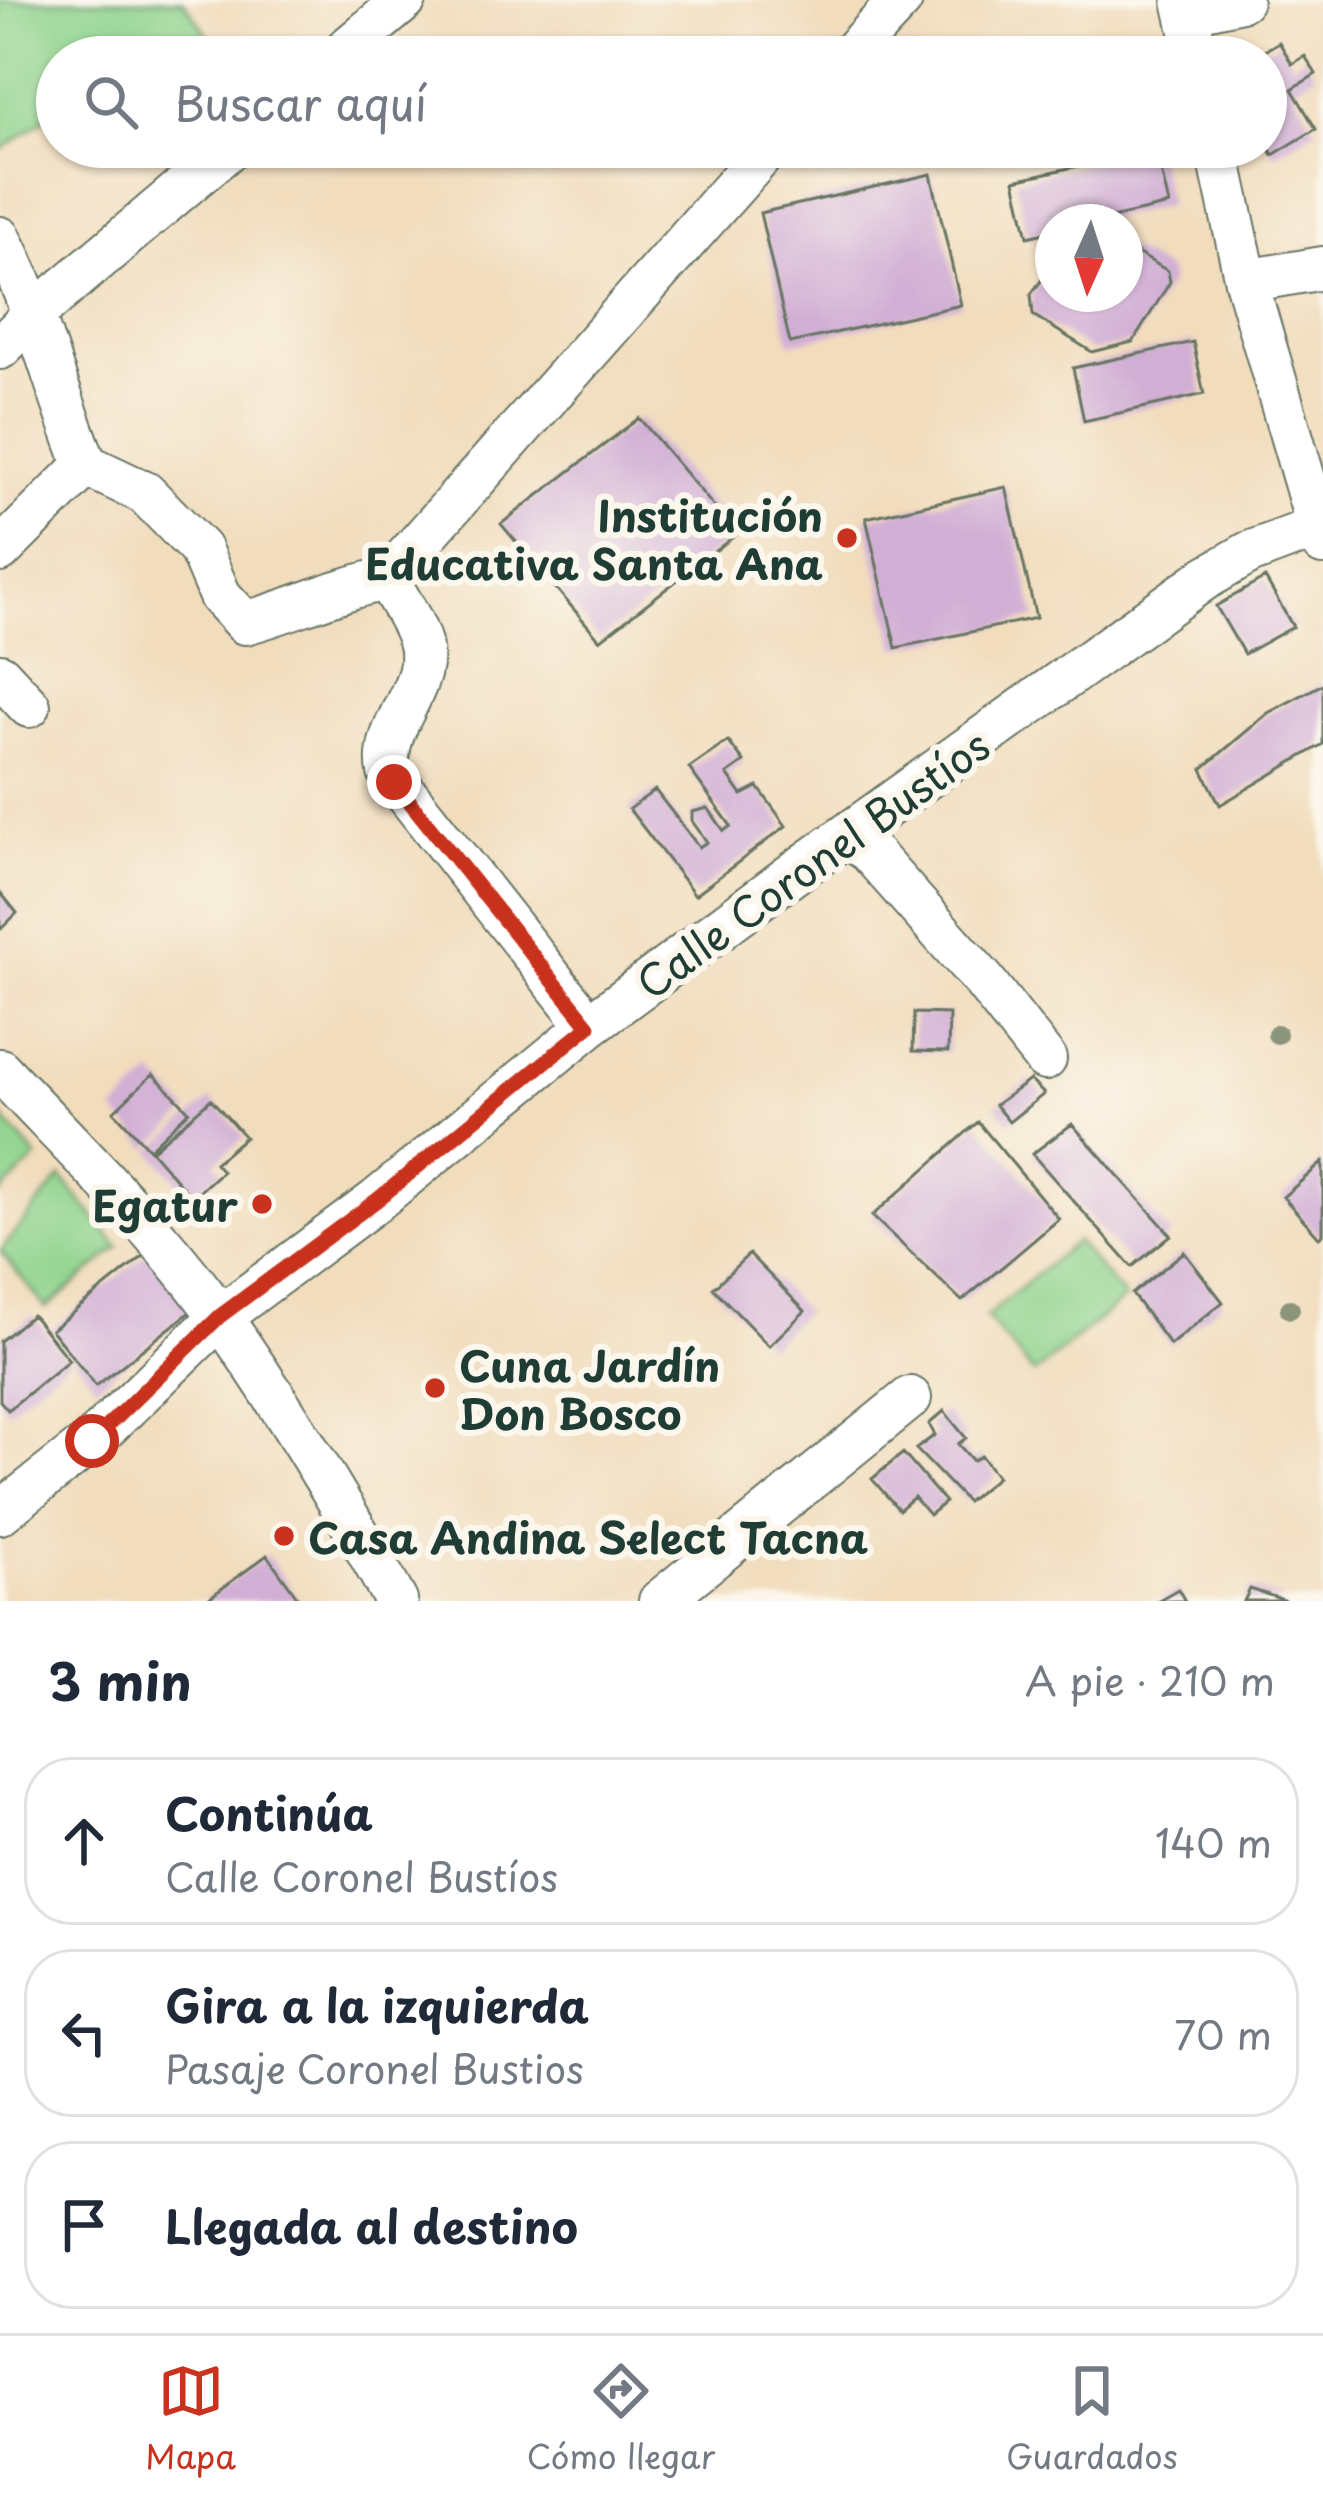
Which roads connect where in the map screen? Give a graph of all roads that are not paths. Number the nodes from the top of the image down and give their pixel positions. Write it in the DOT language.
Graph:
graph roads {
  1 [pos="405,0"];
  2 [pos="901,0"];
  3 [pos="1241,0"];
  4 [pos="1186,6"];
  5 [pos="363,36"];
  6 [pos="868,36"];
  7 [pos="1192,36"];
  8 [pos="206,168"];
  9 [pos="750,168"];
  10 [pos="1221,168"];
  11 [pos="0,238"];
  12 [pos="1323,268"];
  13 [pos="1246,281"];
  14 [pos="34,314"];
  15 [pos="0,348"];
  16 [pos="86,465"];
  17 [pos="1320,536"];
  18 [pos="0,551"];
  19 [pos="387,579"];
  20 [pos="0,675"];
  21 [pos="29,706"];
  22 [pos="845,836"];
  23 [pos="589,1026"];
  24 [pos="1045,1059"];
  25 [pos="0,1070"];
  26 [pos="220,1316"];
  27 [pos="910,1398"];
  28 [pos="0,1513"];
  29 [pos="395,1601"];
  30 [pos="661,1601"];
  1 -- 5 [label="street"];
  2 -- 6 [label="street"];
  3 -- 4 [label="street"];
  4 -- 7 [label="street"];
  8 -- 14 [label="street"];
  9 -- 19 [label="street"];
  10 -- 13 [label="street"];
  11 -- 14 [label="street"];
  12 -- 13 [label="street"];
  13 -- 17 [label="street"];
  14 -- 15 [label="street"];
  14 -- 16 [label="street"];
  16 -- 18 [label="street"];
  16 -- 19 [label="street"];
  17 -- 22 [label="street, Calle Coronel Bustíos"];
  19 -- 23 [label="street"];
  20 -- 21 [label="street"];
  22 -- 23 [label="street, Calle Coronel Bustíos"];
  22 -- 24 [label="street"];
  23 -- 26 [label="street, Calle Coronel Bustíos"];
  25 -- 26 [label="street"];
  26 -- 28 [label="street, Calle Coronel Bustíos"];
  26 -- 29 [label="street"];
  27 -- 30 [label="street"];
}
